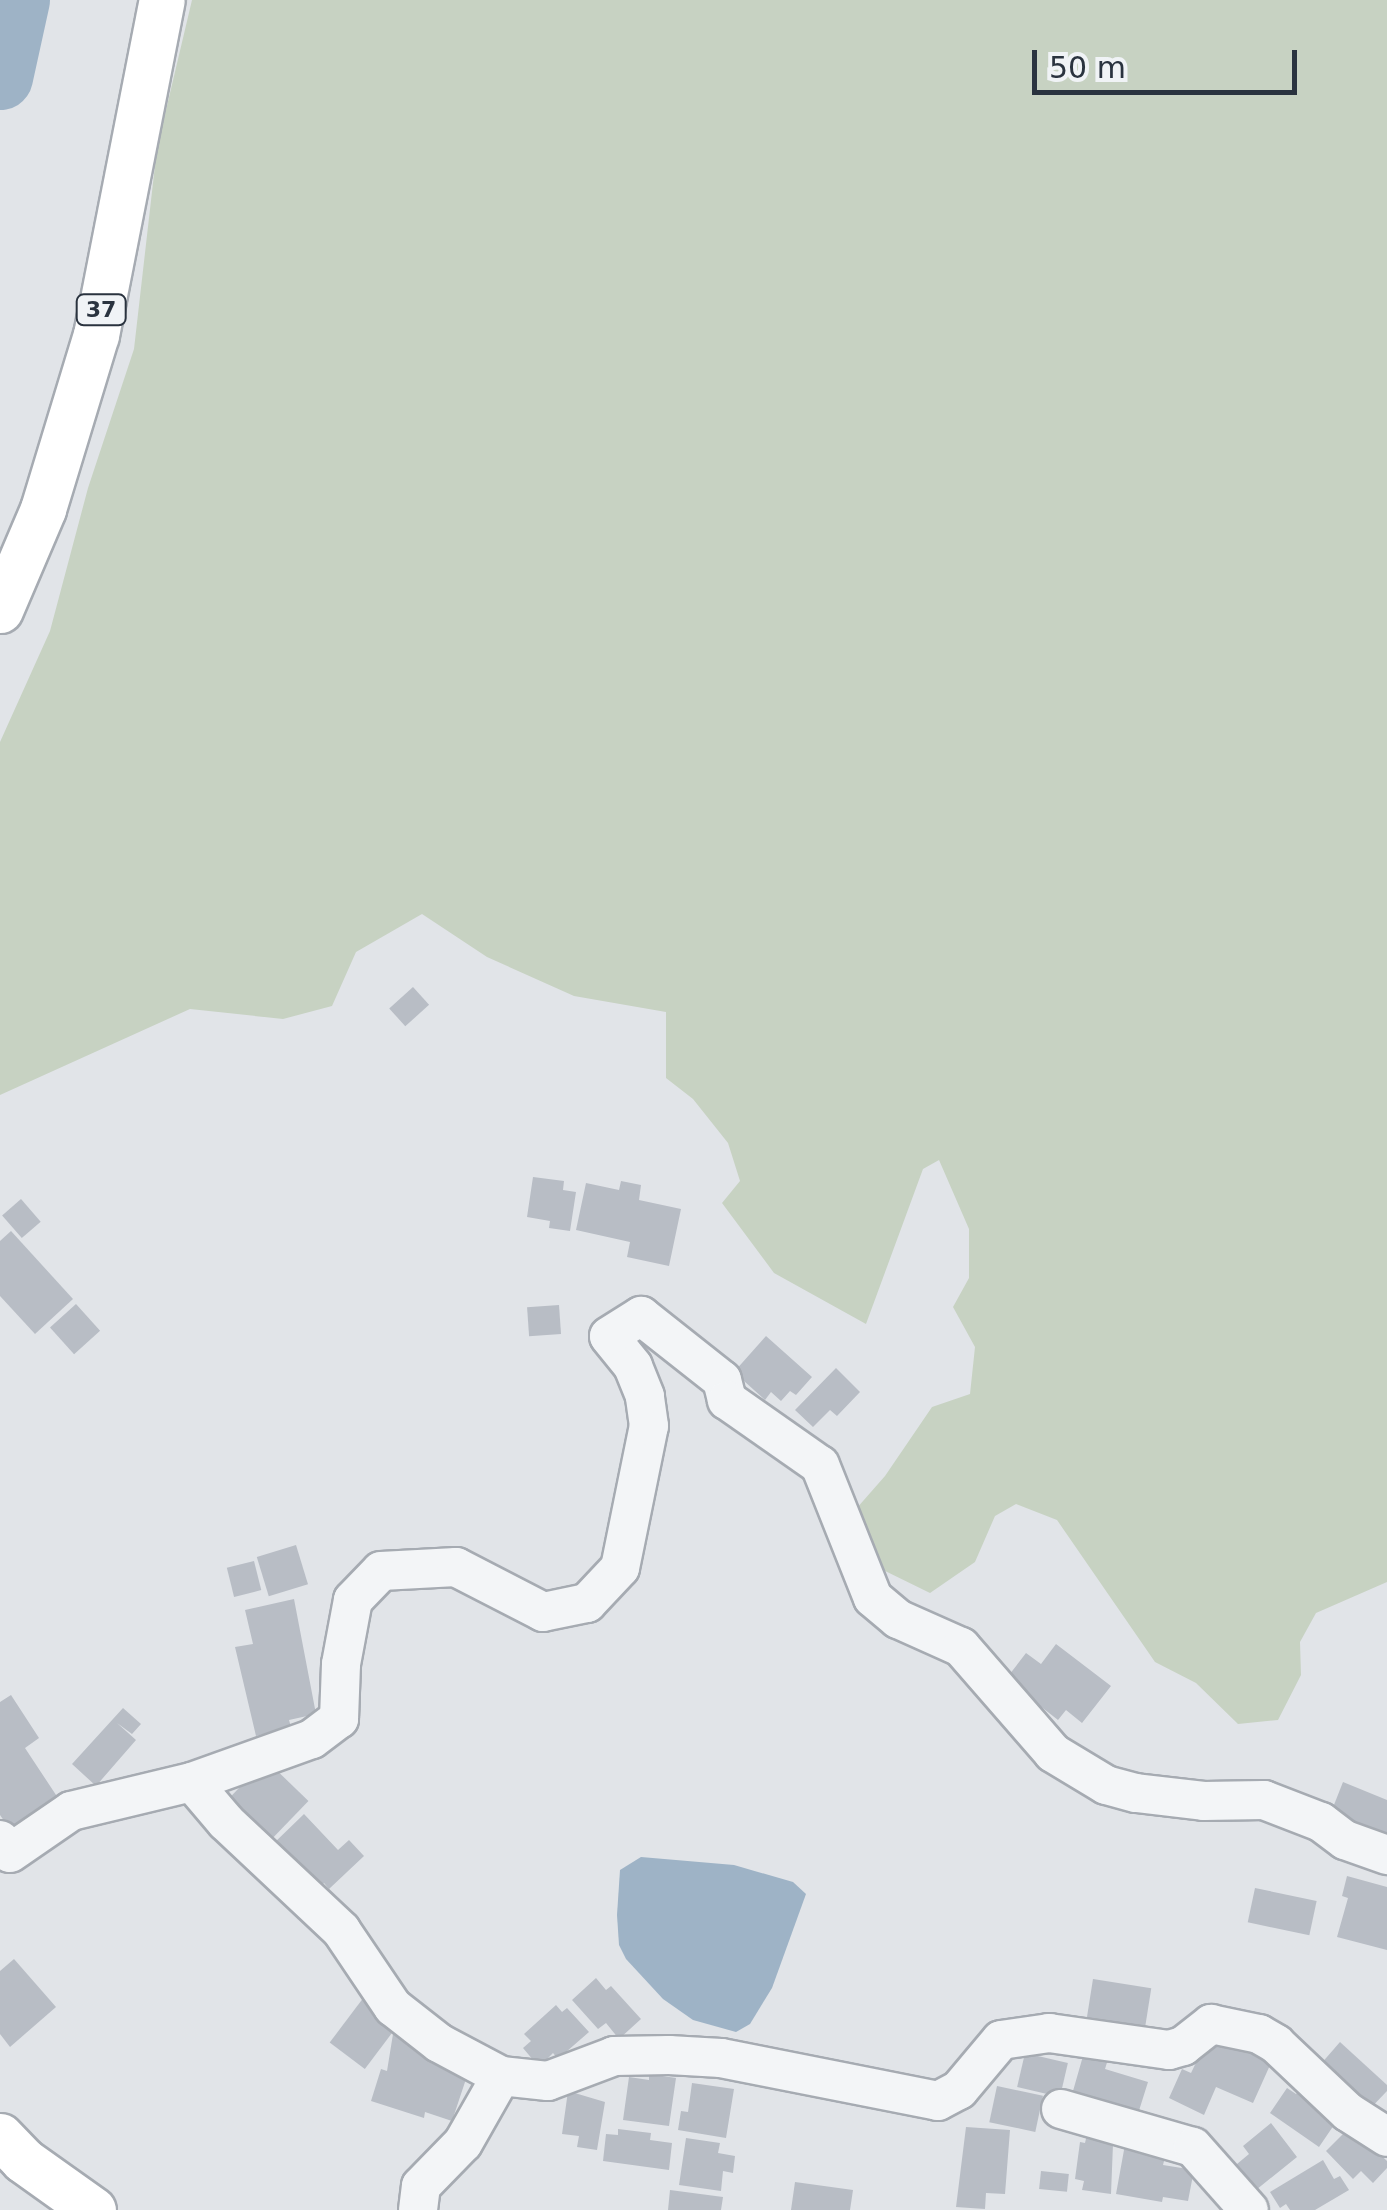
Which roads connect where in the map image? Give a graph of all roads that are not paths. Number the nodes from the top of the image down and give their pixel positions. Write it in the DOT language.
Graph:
graph roads {
  1 [pos="162,0"];
  2 [pos="0,610"];
  3 [pos="192,1782"];
  4 [pos="0,1840"];
  5 [pos="1387,1855"];
  6 [pos="500,2076"];
  7 [pos="1061,2109"];
  8 [pos="0,2136"];
  9 [pos="1387,2136"];
  10 [pos="93,2210"];
  11 [pos="418,2210"];
  12 [pos="1250,2210"];
  1 -- 2 [label="main road, 37"];
  3 -- 4 [label="street"];
  3 -- 5 [label="street"];
  3 -- 6 [label="street"];
  6 -- 9 [label="street"];
  6 -- 11 [label="street"];
  7 -- 12 [label="street"];
  8 -- 10 [label="main road"];
}
